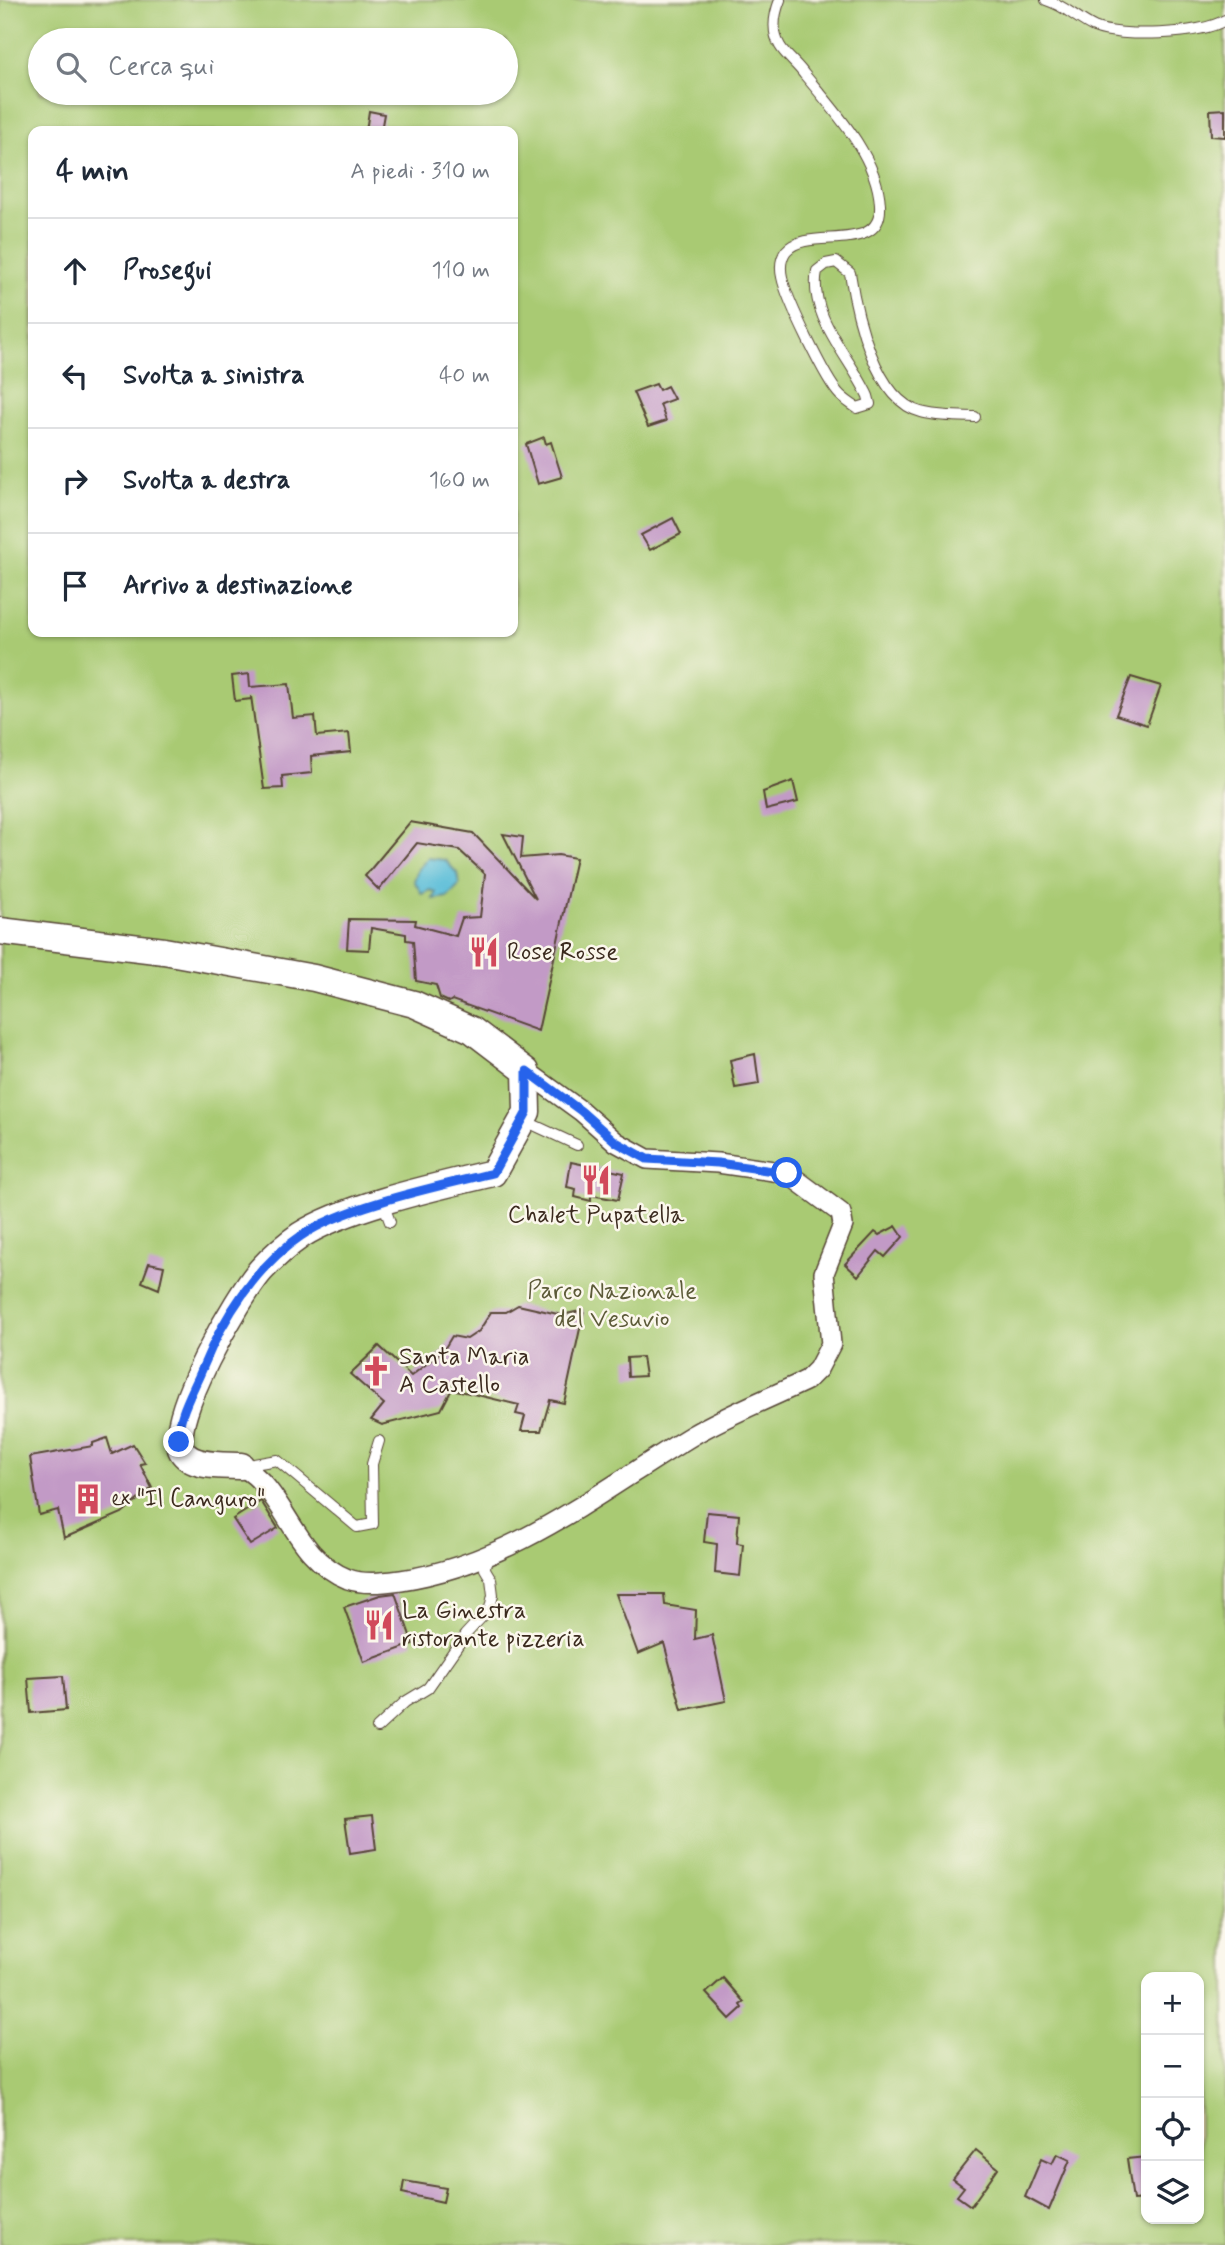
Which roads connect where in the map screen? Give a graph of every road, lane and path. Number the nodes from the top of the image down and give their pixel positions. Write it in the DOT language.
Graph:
graph roads {
  1 [pos="780,0"];
  2 [pos="1046,0"];
  3 [pos="1225,20"];
  4 [pos="975,417"];
  5 [pos="0,931"];
  6 [pos="527,1071"];
  7 [pos="523,1119"];
  8 [pos="577,1145"];
  9 [pos="379,1441"];
  10 [pos="241,1466"];
  11 [pos="486,1555"];
  12 [pos="377,1728"];
  1 -- 4 [label="lane"];
  2 -- 3 [label="lane"];
  5 -- 6 [label="street"];
  6 -- 7 [label="street"];
  6 -- 11 [label="street"];
  7 -- 8 [label="lane"];
  7 -- 10 [label="street"];
  9 -- 10 [label="lane"];
  10 -- 11 [label="street"];
  11 -- 12 [label="lane"];
}
